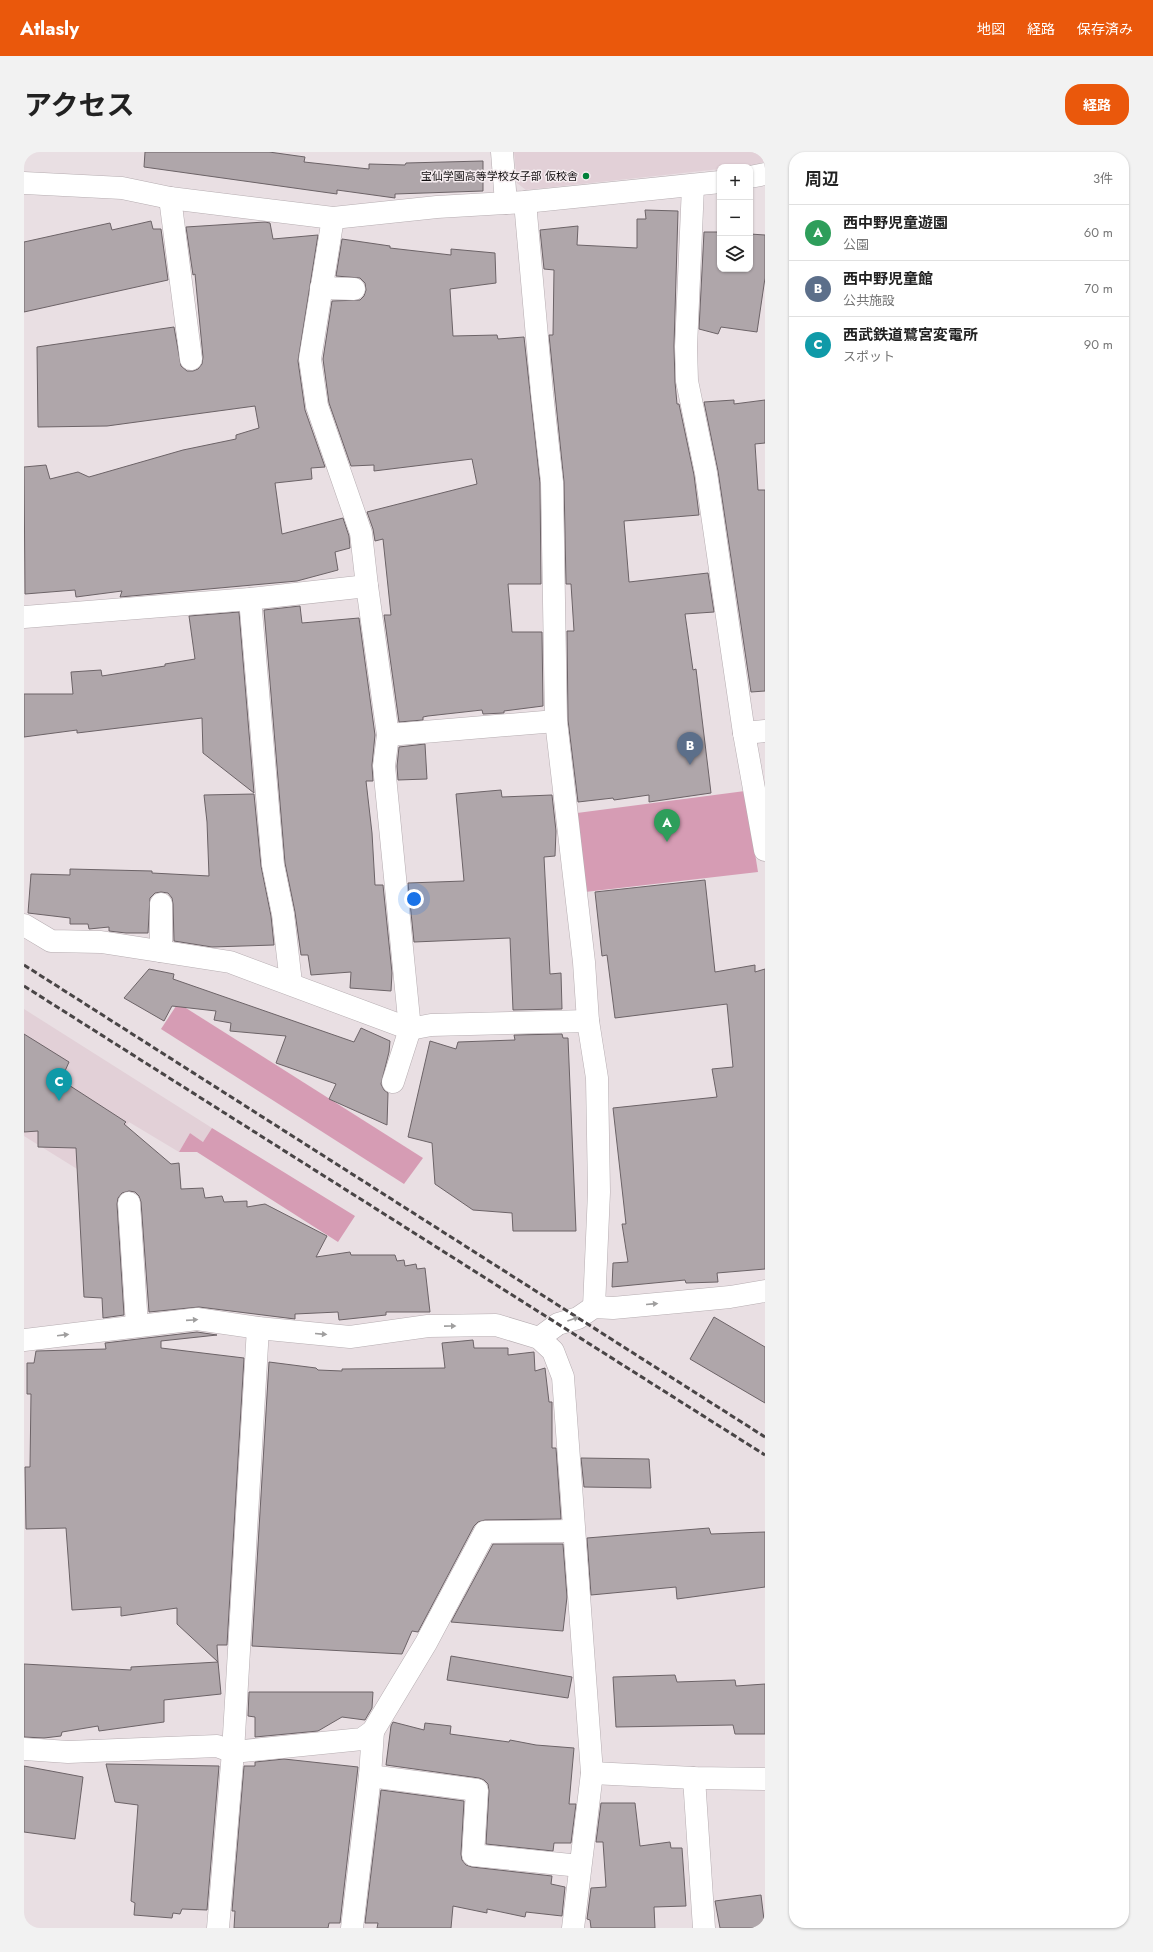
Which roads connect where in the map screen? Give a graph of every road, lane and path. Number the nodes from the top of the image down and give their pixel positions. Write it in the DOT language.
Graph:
graph roads {
  1 [pos="502,152"];
  2 [pos="765,174"];
  3 [pos="753,176"];
  4 [pos="717,182"];
  5 [pos="24,183"];
  6 [pos="693,186"];
  7 [pos="170,198"];
  8 [pos="516,203"];
  9 [pos="333,218"];
  10 [pos="321,288"];
  11 [pos="354,289"];
  12 [pos="191,359"];
  13 [pos="366,586"];
  14 [pos="250,599"];
  15 [pos="24,617"];
  16 [pos="556,721"];
  17 [pos="755,732"];
  18 [pos="388,735"];
  19 [pos="765,850"];
  20 [pos="161,904"];
  21 [pos="24,925"];
  22 [pos="161,951"];
  23 [pos="291,983"];
  24 [pos="588,1021"];
  25 [pos="410,1029"];
  26 [pos="392,1082"];
  27 [pos="129,1203"];
  28 [pos="765,1291"];
  29 [pos="594,1307"];
  30 [pos="137,1326"];
  31 [pos="258,1328"];
  32 [pos="539,1338"];
  33 [pos="24,1340"];
  34 [pos="573,1531"];
  35 [pos="373,1731"];
  36 [pos="24,1749"];
  37 [pos="233,1752"];
  38 [pos="592,1773"];
  39 [pos="370,1776"];
  40 [pos="694,1778"];
  41 [pos="765,1779"];
  42 [pos="580,1866"];
  43 [pos="218,1928"];
  44 [pos="352,1928"];
  45 [pos="573,1928"];
  46 [pos="704,1928"];
  1 -- 8 [label="street"];
  2 -- 3 [label="street"];
  4 -- 6 [label="street"];
  5 -- 7 [label="street"];
  6 -- 8 [label="street"];
  6 -- 17 [label="street"];
  7 -- 9 [label="street"];
  7 -- 12 [label="street"];
  8 -- 9 [label="street"];
  8 -- 16 [label="street"];
  9 -- 10 [label="street"];
  10 -- 11 [label="street"];
  10 -- 13 [label="street"];
  13 -- 14 [label="street"];
  13 -- 18 [label="street"];
  14 -- 15 [label="street"];
  14 -- 23 [label="street"];
  16 -- 18 [label="street"];
  16 -- 24 [label="street"];
  17 -- 19 [label="street"];
  18 -- 25 [label="street"];
  20 -- 22 [label="street"];
  21 -- 22 [label="street"];
  22 -- 23 [label="street"];
  23 -- 25 [label="street"];
  24 -- 25 [label="street"];
  24 -- 29 [label="street"];
  25 -- 26 [label="street"];
  27 -- 30 [label="street"];
  29 -- 28 [label="street, one-way"];
  32 -- 29 [label="street, one-way"];
  30 -- 31 [label="street, one-way"];
  33 -- 30 [label="street, one-way"];
  31 -- 32 [label="street, one-way"];
  31 -- 37 [label="street"];
  32 -- 34 [label="street"];
  34 -- 35 [label="street"];
  34 -- 38 [label="street"];
  35 -- 37 [label="street"];
  35 -- 39 [label="street"];
  36 -- 37 [label="street"];
  37 -- 43 [label="street"];
  38 -- 40 [label="street"];
  38 -- 42 [label="street"];
  39 -- 42 [label="street"];
  39 -- 44 [label="street"];
  40 -- 41 [label="street"];
  40 -- 46 [label="street"];
  42 -- 45 [label="street"];
}
